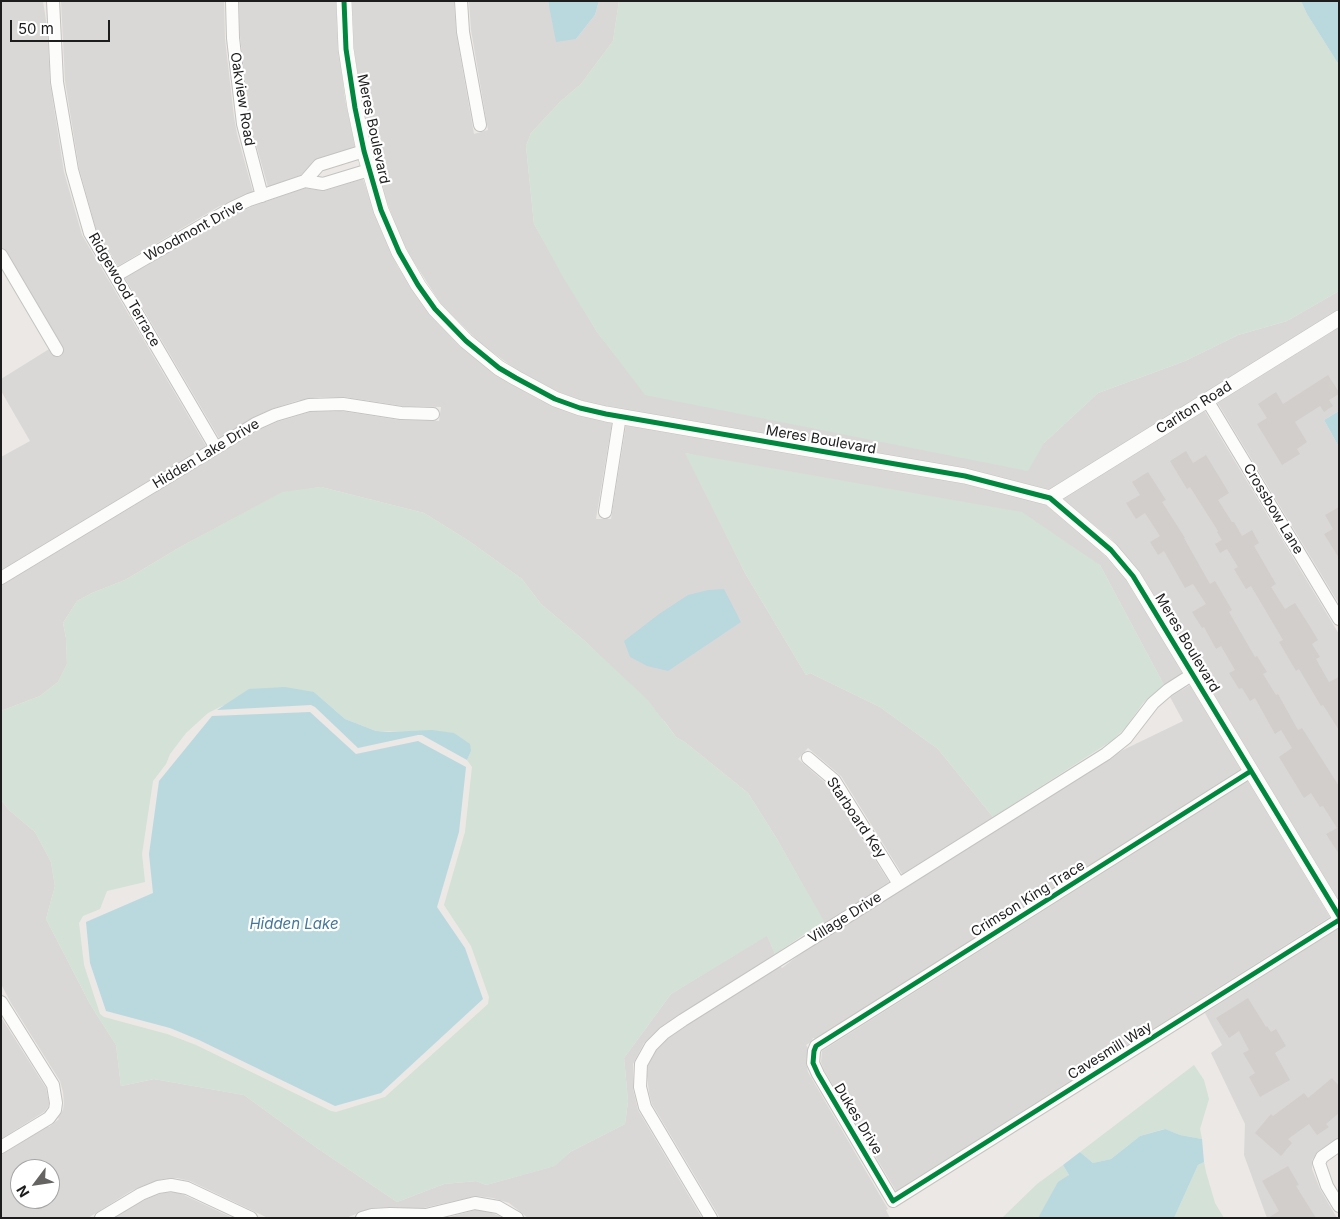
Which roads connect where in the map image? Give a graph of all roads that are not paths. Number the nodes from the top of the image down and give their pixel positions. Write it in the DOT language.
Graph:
graph roads {
  1 [pos="53,1"];
  2 [pos="232,1"];
  3 [pos="344,1"];
  4 [pos="461,1"];
  5 [pos="480,125"];
  6 [pos="364,151"];
  7 [pos="369,170"];
  8 [pos="305,181"];
  9 [pos="262,196"];
  10 [pos="1,255"];
  11 [pos="115,276"];
  12 [pos="1339,318"];
  13 [pos="58,350"];
  14 [pos="1207,400"];
  15 [pos="433,414"];
  16 [pos="620,416"];
  17 [pos="216,448"];
  18 [pos="1050,498"];
  19 [pos="604,512"];
  20 [pos="1,578"];
  21 [pos="1339,619"];
  22 [pos="1193,674"];
  23 [pos="808,758"];
  24 [pos="1252,771"];
  25 [pos="899,884"];
  26 [pos="1339,918"];
  27 [pos="1,1002"];
  28 [pos="816,1046"];
  29 [pos="1339,1145"];
  30 [pos="1,1147"];
  31 [pos="893,1201"];
  32 [pos="1339,1206"];
  33 [pos="101,1218"];
  34 [pos="251,1218"];
  35 [pos="362,1218"];
  36 [pos="517,1218"];
  37 [pos="711,1218"];
  1 -- 11 [label="street, Ridgewood Terrace"];
  2 -- 9 [label="street, Oakview Road"];
  3 -- 6 [label="street, Meres Boulevard"];
  4 -- 5 [label="street"];
  6 -- 7 [label="street, Meres Boulevard"];
  6 -- 8 [label="street, Woodmont Drive"];
  7 -- 8 [label="street, Woodmont Drive"];
  7 -- 16 [label="street, Meres Boulevard"];
  8 -- 9 [label="street, Woodmont Drive"];
  9 -- 11 [label="street, Woodmont Drive"];
  10 -- 13 [label="street"];
  11 -- 17 [label="street, Ridgewood Terrace"];
  12 -- 14 [label="street, Carlton Road"];
  14 -- 18 [label="street, Carlton Road"];
  14 -- 21 [label="street, Crossbow Lane"];
  15 -- 17 [label="street, Hidden Lake Drive"];
  16 -- 18 [label="street, Meres Boulevard"];
  16 -- 19 [label="street"];
  17 -- 20 [label="street, Hidden Lake Drive"];
  18 -- 22 [label="street, Meres Boulevard"];
  22 -- 24 [label="street, Meres Boulevard"];
  22 -- 25 [label="street, Village Drive"];
  23 -- 25 [label="street, Starboard Key"];
  24 -- 26 [label="street, Meres Boulevard"];
  24 -- 28 [label="street, Crimson King Trace"];
  25 -- 37 [label="street, Village Drive"];
  26 -- 31 [label="street, Cavesmill Way"];
  27 -- 30 [label="street"];
  28 -- 31 [label="street, Dukes Drive"];
  29 -- 32 [label="street"];
  33 -- 34 [label="street"];
  35 -- 36 [label="street"];
}
